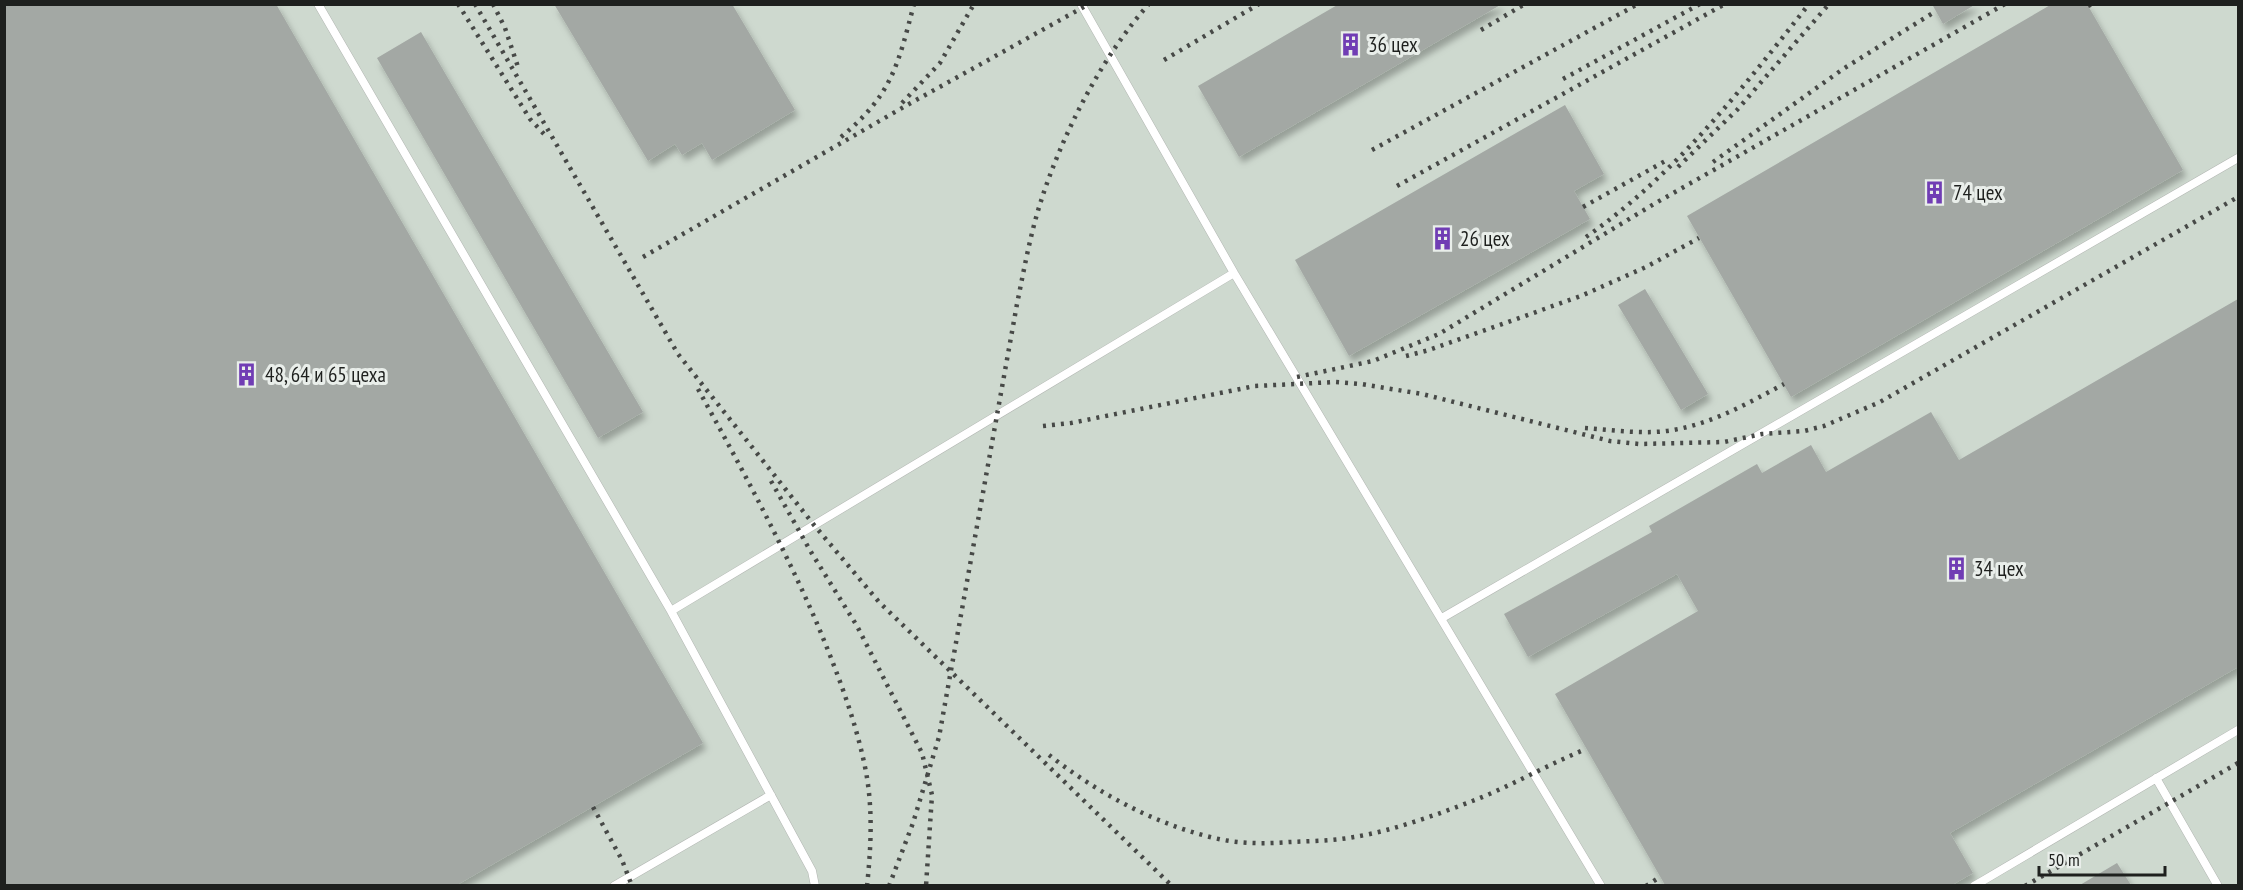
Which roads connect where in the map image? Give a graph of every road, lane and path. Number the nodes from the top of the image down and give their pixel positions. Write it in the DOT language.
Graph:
graph roads {
  1 [pos="318,4"];
  2 [pos="1081,4"];
  3 [pos="2238,159"];
  4 [pos="1234,273"];
  5 [pos="671,611"];
  6 [pos="1442,618"];
  7 [pos="2238,730"];
  8 [pos="2156,778"];
  9 [pos="771,795"];
  10 [pos="614,885"];
  11 [pos="815,885"];
  12 [pos="1601,885"];
  13 [pos="1974,885"];
  14 [pos="2218,885"];
  1 -- 5 [label="lane"];
  2 -- 4 [label="lane"];
  3 -- 6 [label="lane"];
  4 -- 5 [label="lane"];
  4 -- 6 [label="lane"];
  5 -- 9 [label="lane"];
  6 -- 12 [label="lane"];
  7 -- 8 [label="lane"];
  8 -- 13 [label="lane"];
  8 -- 14 [label="lane"];
  9 -- 10 [label="lane"];
  9 -- 11 [label="lane"];
}
